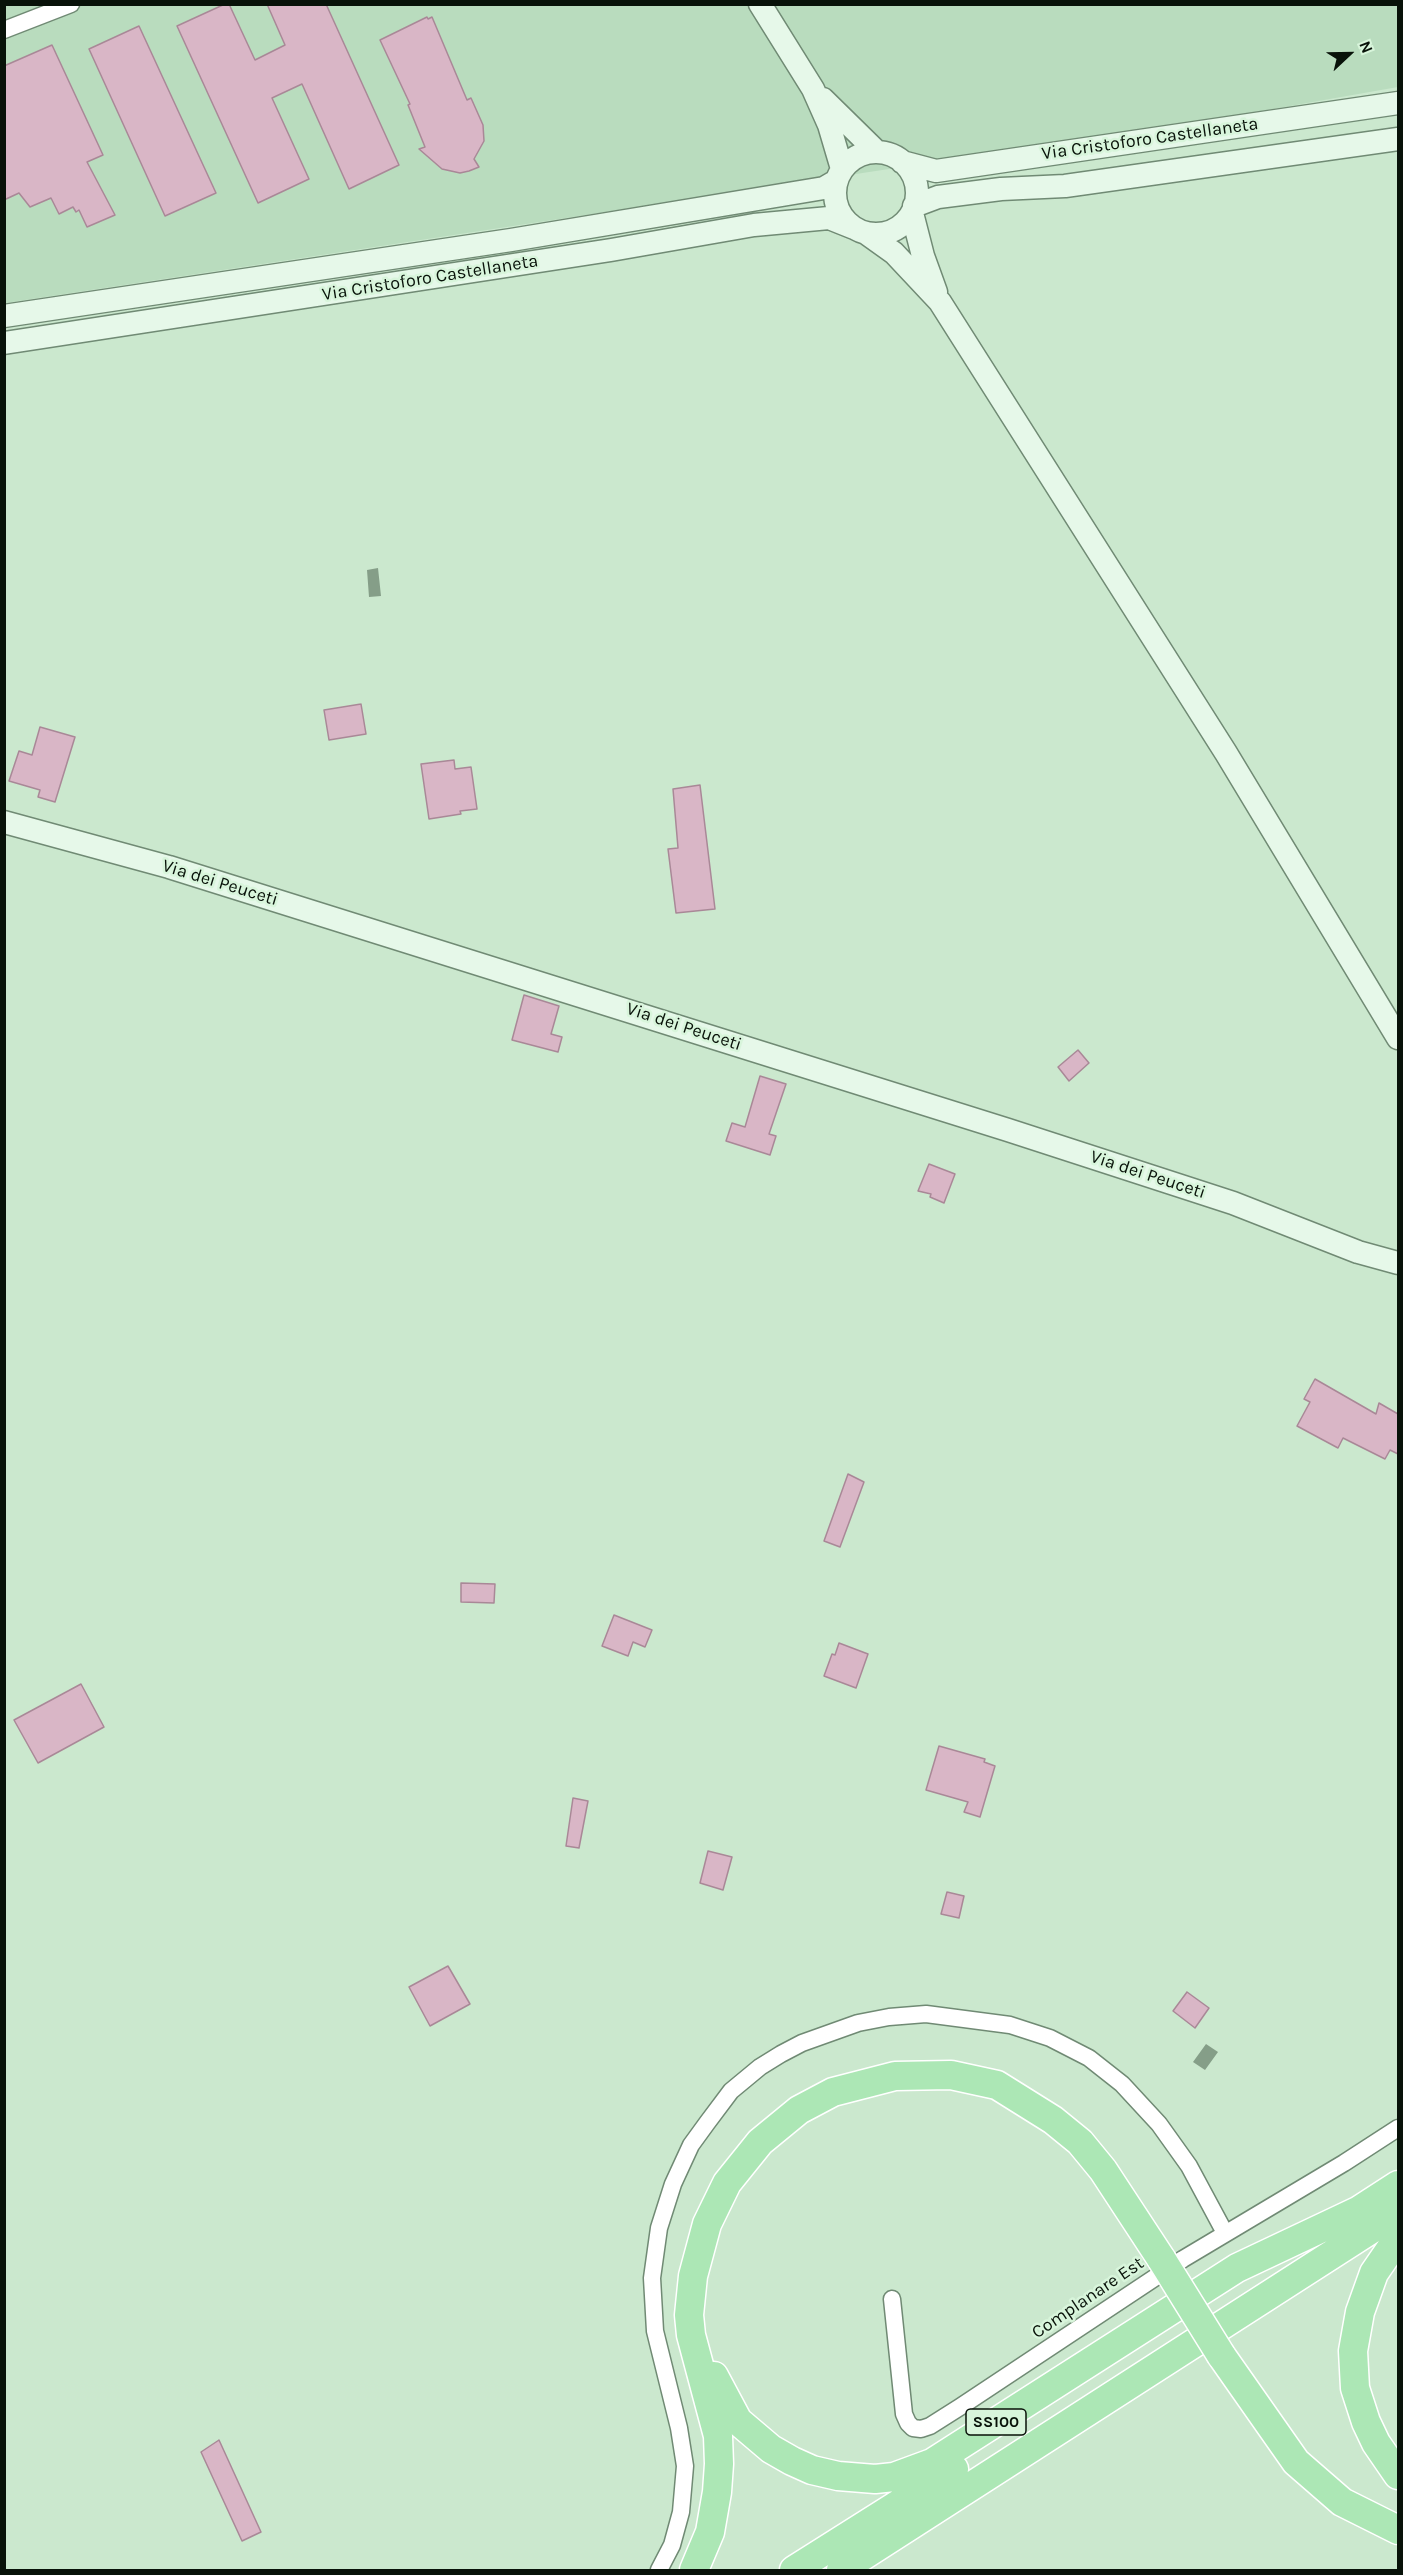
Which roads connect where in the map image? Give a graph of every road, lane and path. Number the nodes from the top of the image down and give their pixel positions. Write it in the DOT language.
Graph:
graph roads {
  1 [pos="71,4"];
  2 [pos="760,4"];
  3 [pos="4,30"];
  4 [pos="813,89"];
  5 [pos="1398,103"];
  6 [pos="1398,139"];
  7 [pos="877,152"];
  8 [pos="902,162"];
  9 [pos="839,175"];
  10 [pos="913,210"];
  11 [pos="860,231"];
  12 [pos="940,302"];
  13 [pos="4,316"];
  14 [pos="4,343"];
  15 [pos="4,822"];
  16 [pos="1398,1038"];
  17 [pos="1358,1252"];
  18 [pos="1398,1263"];
  19 [pos="1398,1280"];
  20 [pos="1398,2128"];
  21 [pos="1398,2185"];
  22 [pos="1364,2208"];
  23 [pos="1398,2212"];
  24 [pos="1225,2233"];
  25 [pos="1398,2238"];
  26 [pos="691,2294"];
  27 [pos="892,2299"];
  28 [pos="1398,2475"];
  29 [pos="1398,2530"];
  30 [pos="660,2571"];
  31 [pos="694,2571"];
  32 [pos="794,2571"];
  33 [pos="841,2571"];
  1 -- 3 [label="street"];
  2 -- 4 [label="main road"];
  4 -- 7 [label="main road"];
  4 -- 9 [label="main road"];
  5 -- 8 [label="main road, Via Cristoforo Castellaneta"];
  6 -- 10 [label="main road, Via Cristoforo Castellaneta"];
  7 -- 8 [label="main road"];
  7 -- 9 [label="main road"];
  8 -- 10 [label="main road"];
  9 -- 11 [label="main road"];
  9 -- 13 [label="main road, Via Cristoforo Castellaneta"];
  10 -- 11 [label="main road"];
  10 -- 12 [label="main road"];
  11 -- 12 [label="main road"];
  11 -- 14 [label="main road, Via Cristoforo Castellaneta"];
  12 -- 16 [label="main road"];
  15 -- 17 [label="main road, Via dei Peuceti"];
  17 -- 18 [label="main road, Via dei Peuceti"];
  17 -- 19 [label="main road, Via dei Peuceti"];
  20 -- 24 [label="street, Complanare Est"];
  21 -- 22 [label="highway, SS100"];
  22 -- 26 [label="highway, SS100"];
  22 -- 32 [label="highway, SS100"];
  23 -- 33 [label="highway, SS100"];
  24 -- 27 [label="street, Complanare Est"];
  24 -- 30 [label="street"];
  25 -- 28 [label="highway"];
  26 -- 29 [label="highway, SS100, bridge"];
  26 -- 31 [label="highway, SS100"];
}
